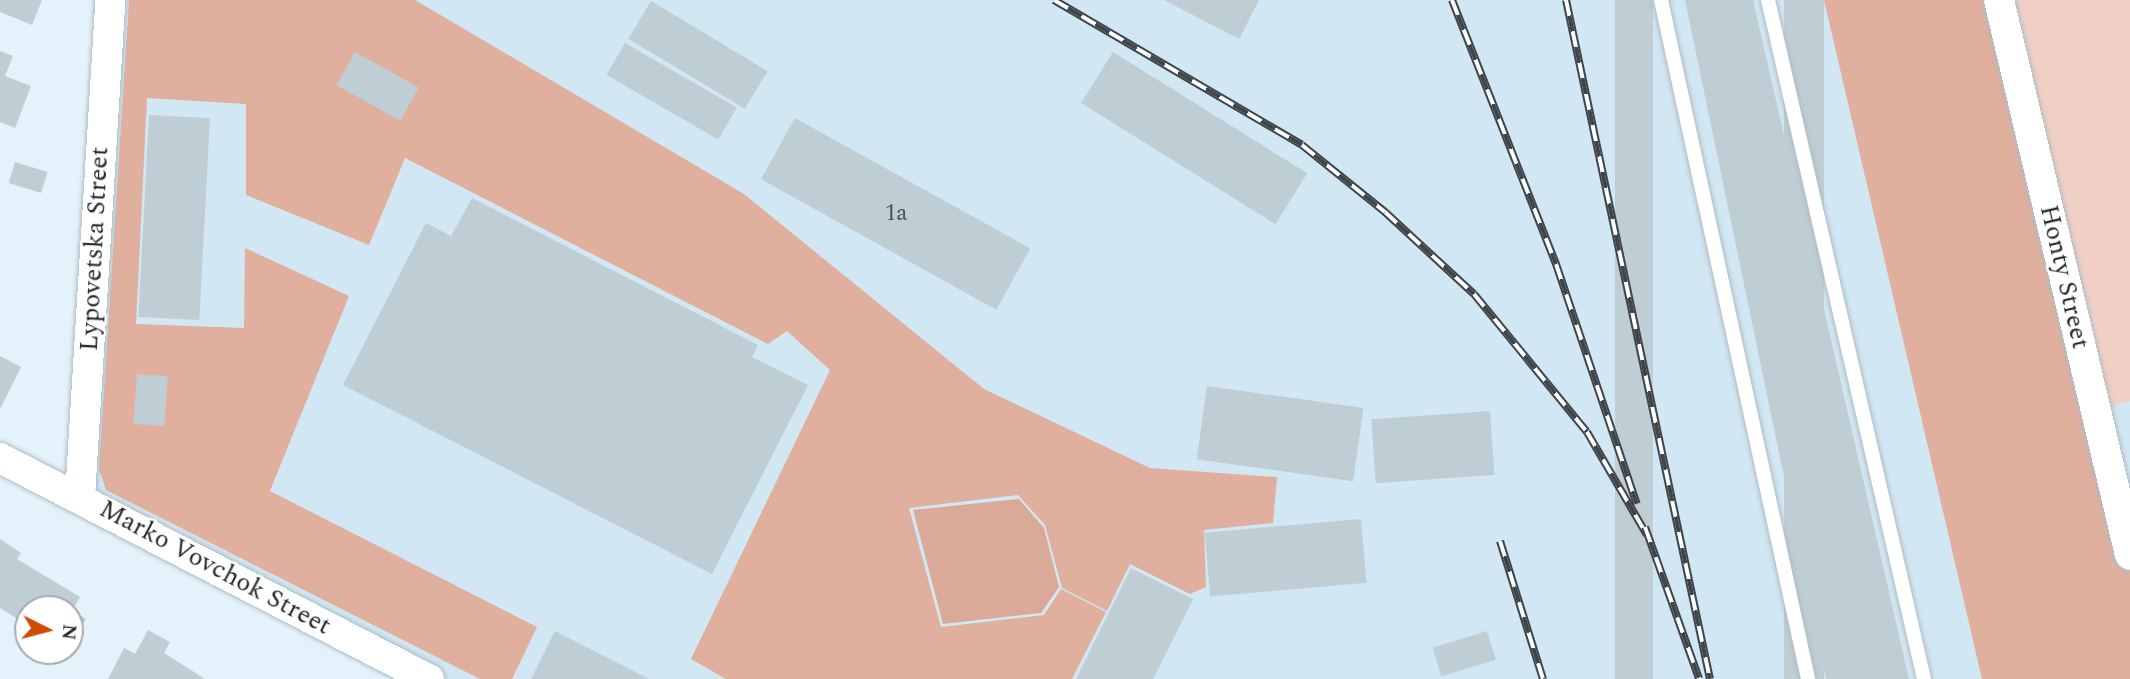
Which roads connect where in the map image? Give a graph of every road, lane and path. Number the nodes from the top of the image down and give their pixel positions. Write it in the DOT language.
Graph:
graph roads {
  1 [pos="110,0"];
  2 [pos="1661,0"];
  3 [pos="1768,0"];
  4 [pos="1999,0"];
  5 [pos="0,458"];
  6 [pos="80,497"];
  7 [pos="2130,555"];
  8 [pos="397,672"];
  9 [pos="429,679"];
  10 [pos="1808,679"];
  11 [pos="1924,679"];
  1 -- 6 [label="street, Lypovetska Street"];
  2 -- 10 [label="lane"];
  3 -- 11 [label="lane"];
  4 -- 7 [label="street, Honty Street"];
  5 -- 6 [label="street, Marko Vovchok Street"];
  6 -- 8 [label="street, Marko Vovchok Street"];
  8 -- 9 [label="street, Marko Vovchok Street"];
}
